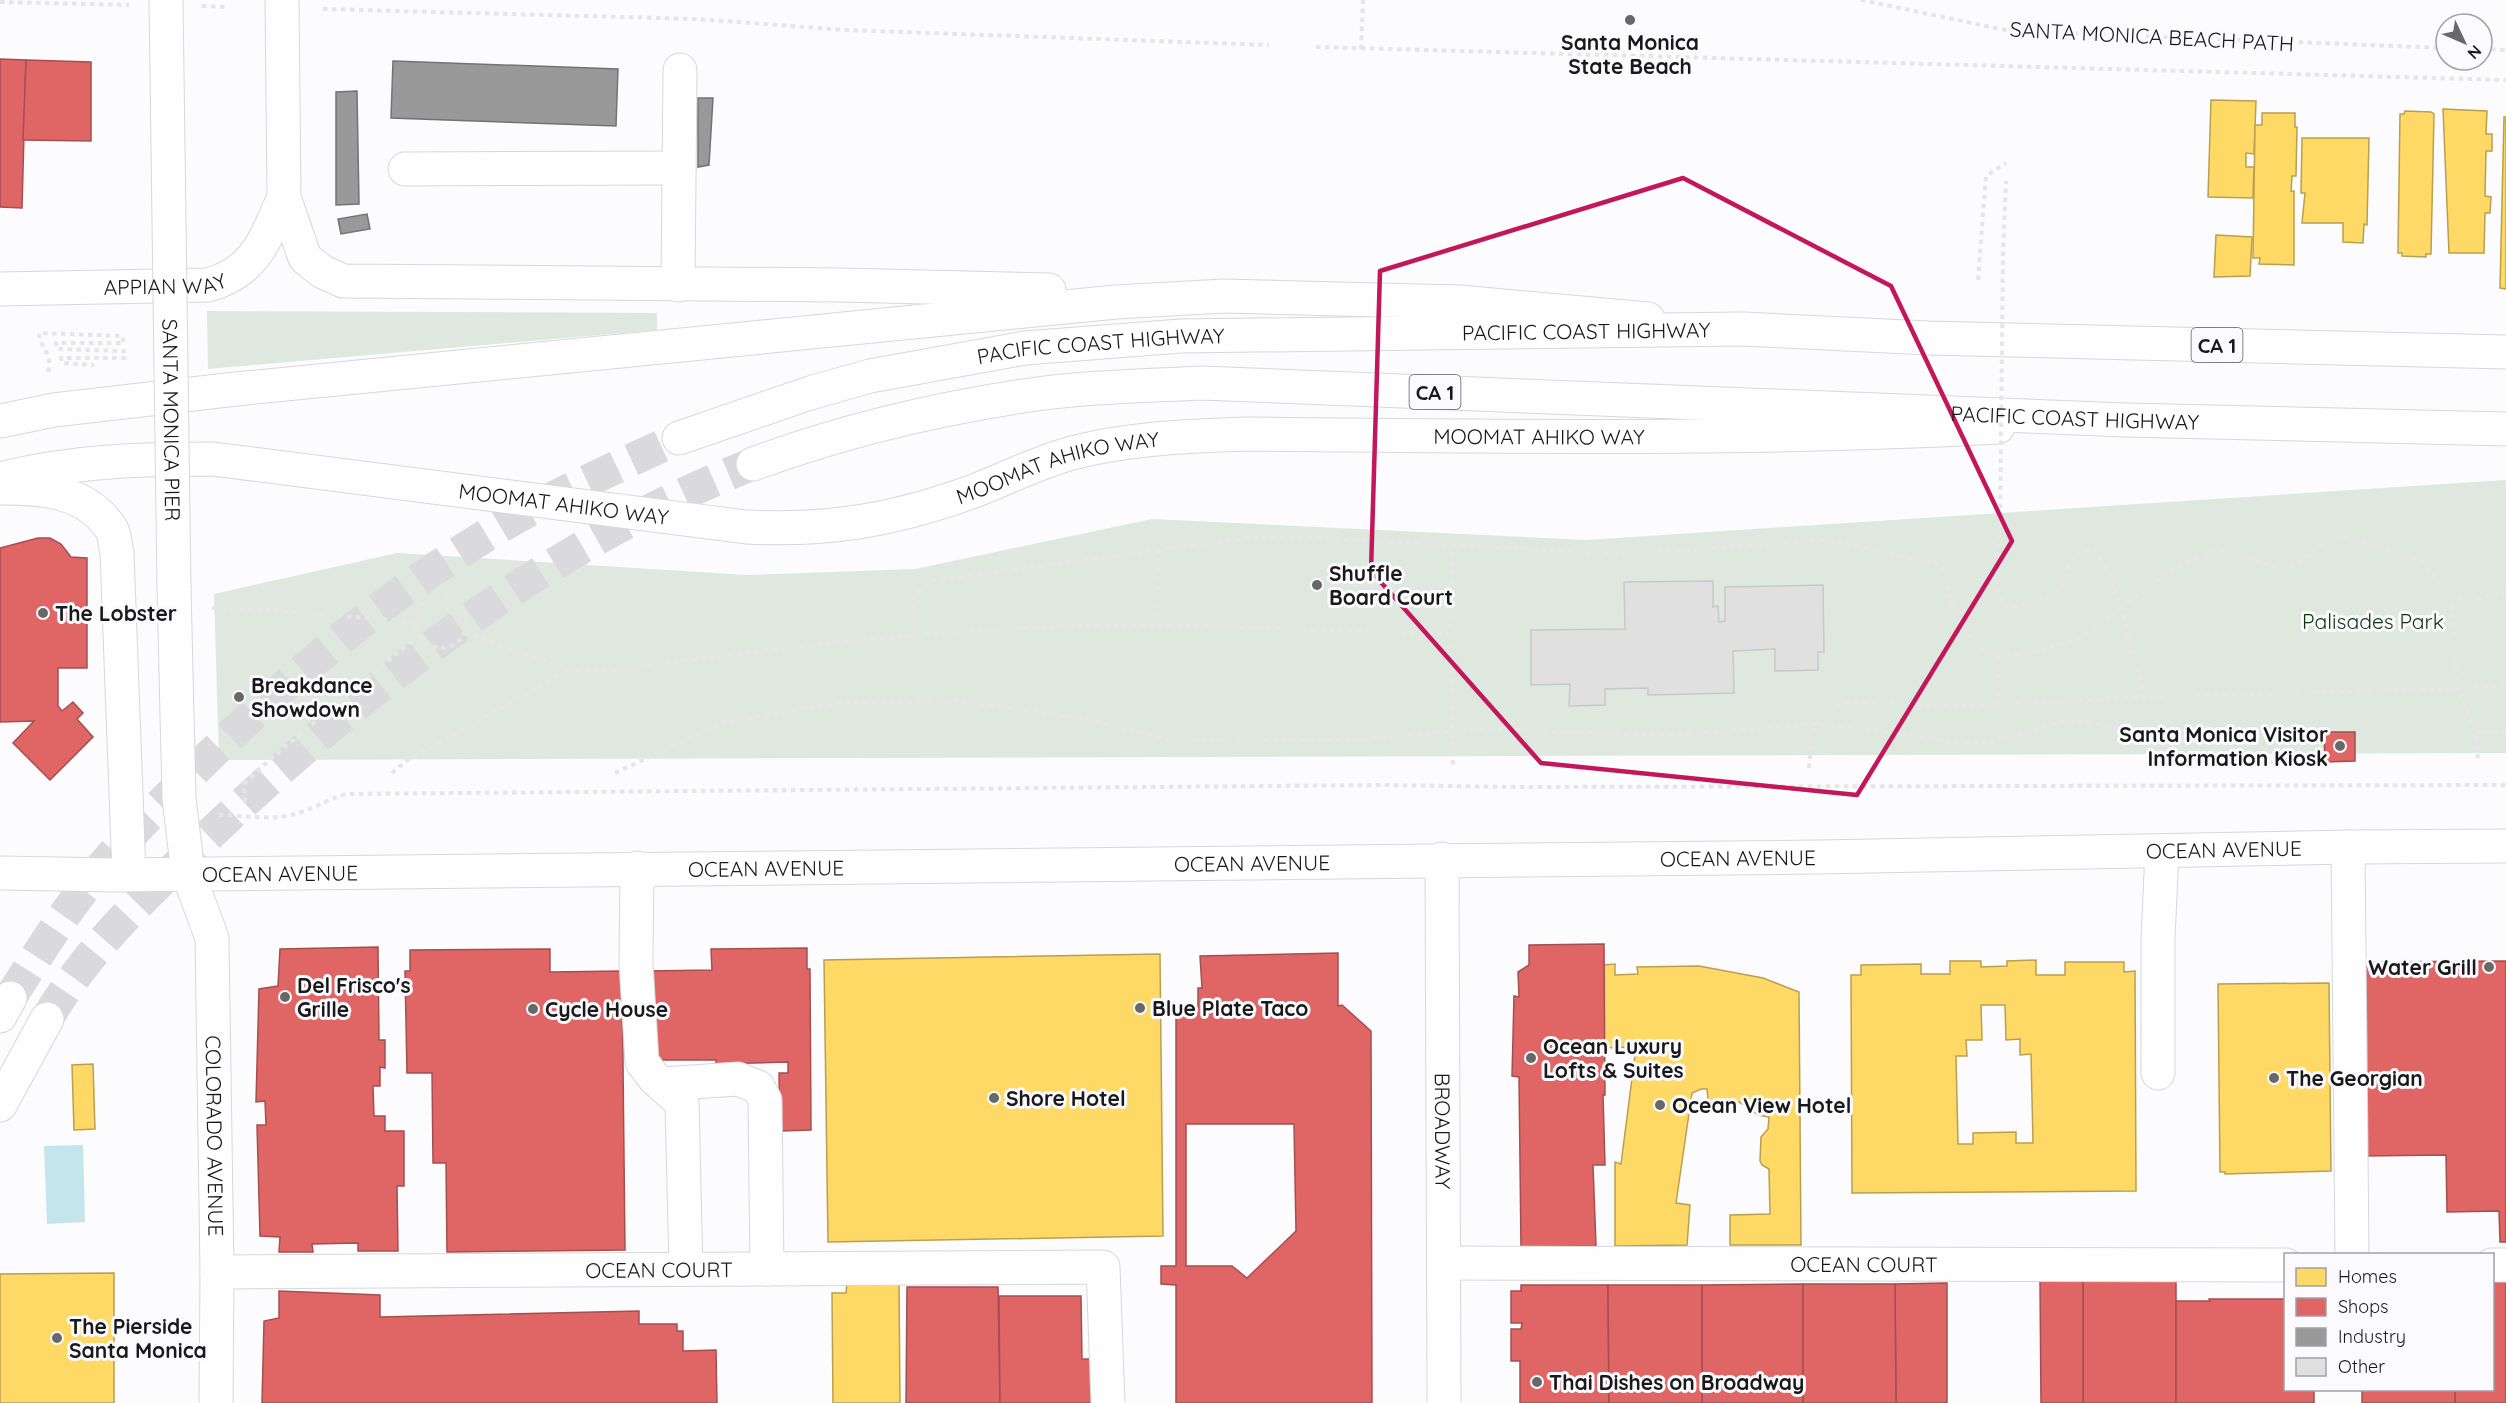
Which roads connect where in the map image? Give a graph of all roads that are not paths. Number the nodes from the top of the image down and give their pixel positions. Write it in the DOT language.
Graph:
graph roads {
  1 [pos="282,0"];
  2 [pos="164,4"];
  3 [pos="680,70"];
  4 [pos="679,168"];
  5 [pos="405,169"];
  6 [pos="284,197"];
  7 [pos="678,285"];
  8 [pos="0,289"];
  9 [pos="1224,296"];
  10 [pos="1743,329"];
  11 [pos="2506,352"];
  12 [pos="2126,420"];
  13 [pos="0,421"];
  14 [pos="2506,429"];
  15 [pos="679,438"];
  16 [pos="753,464"];
  17 [pos="0,479"];
  18 [pos="0,488"];
  19 [pos="181,816"];
  20 [pos="2506,846"];
  21 [pos="2348,847"];
  22 [pos="2162,851"];
  23 [pos="1442,859"];
  24 [pos="637,868"];
  25 [pos="0,873"];
  26 [pos="188,873"];
  27 [pos="129,874"];
  28 [pos="47,1019"];
  29 [pos="2158,1073"];
  30 [pos="662,1084"];
  31 [pos="0,1105"];
  32 [pos="2352,1253"];
  33 [pos="1444,1263"];
  34 [pos="2284,1265"];
  35 [pos="686,1269"];
  36 [pos="767,1269"];
  37 [pos="217,1272"];
  38 [pos="216,1403"];
  39 [pos="1108,1403"];
  40 [pos="1444,1403"];
  1 -- 6 [label="main road"];
  2 -- 19 [label="main road, SANTA MONICA PIER, bridge"];
  3 -- 4 [label="main road"];
  4 -- 5 [label="main road"];
  4 -- 7 [label="main road"];
  6 -- 7 [label="main road"];
  6 -- 8 [label="main road, APPIAN WAY"];
  7 -- 9 [label="main road"];
  9 -- 10 [label="main road"];
  9 -- 13 [label="main road"];
  10 -- 11 [label="main road, PACIFIC COAST HIGHWAY / CA 1"];
  10 -- 15 [label="main road, PACIFIC COAST HIGHWAY / CA 1"];
  12 -- 14 [label="main road, PACIFIC COAST HIGHWAY / CA 1"];
  12 -- 16 [label="main road, PACIFIC COAST HIGHWAY / CA 1"];
  12 -- 17 [label="main road, MOOMAT AHIKO WAY"];
  18 -- 27 [label="main road"];
  19 -- 26 [label="main road, COLORADO AVENUE"];
  20 -- 21 [label="main road, OCEAN AVENUE"];
  21 -- 22 [label="main road, OCEAN AVENUE"];
  21 -- 32 [label="main road"];
  22 -- 23 [label="main road, OCEAN AVENUE"];
  22 -- 29 [label="main road"];
  23 -- 24 [label="main road, OCEAN AVENUE"];
  23 -- 33 [label="main road, BROADWAY"];
  24 -- 26 [label="main road, OCEAN AVENUE"];
  24 -- 30 [label="main road"];
  25 -- 27 [label="main road, OCEAN AVENUE"];
  26 -- 27 [label="main road, OCEAN AVENUE"];
  26 -- 37 [label="main road, COLORADO AVENUE"];
  28 -- 31 [label="main road"];
  30 -- 35 [label="main road"];
  30 -- 36 [label="main road"];
  33 -- 34 [label="main road, OCEAN COURT"];
  33 -- 40 [label="main road, BROADWAY"];
  35 -- 36 [label="main road, OCEAN COURT"];
  35 -- 37 [label="main road, OCEAN COURT"];
  36 -- 39 [label="main road, OCEAN COURT"];
  37 -- 38 [label="main road, COLORADO AVENUE"];
}
